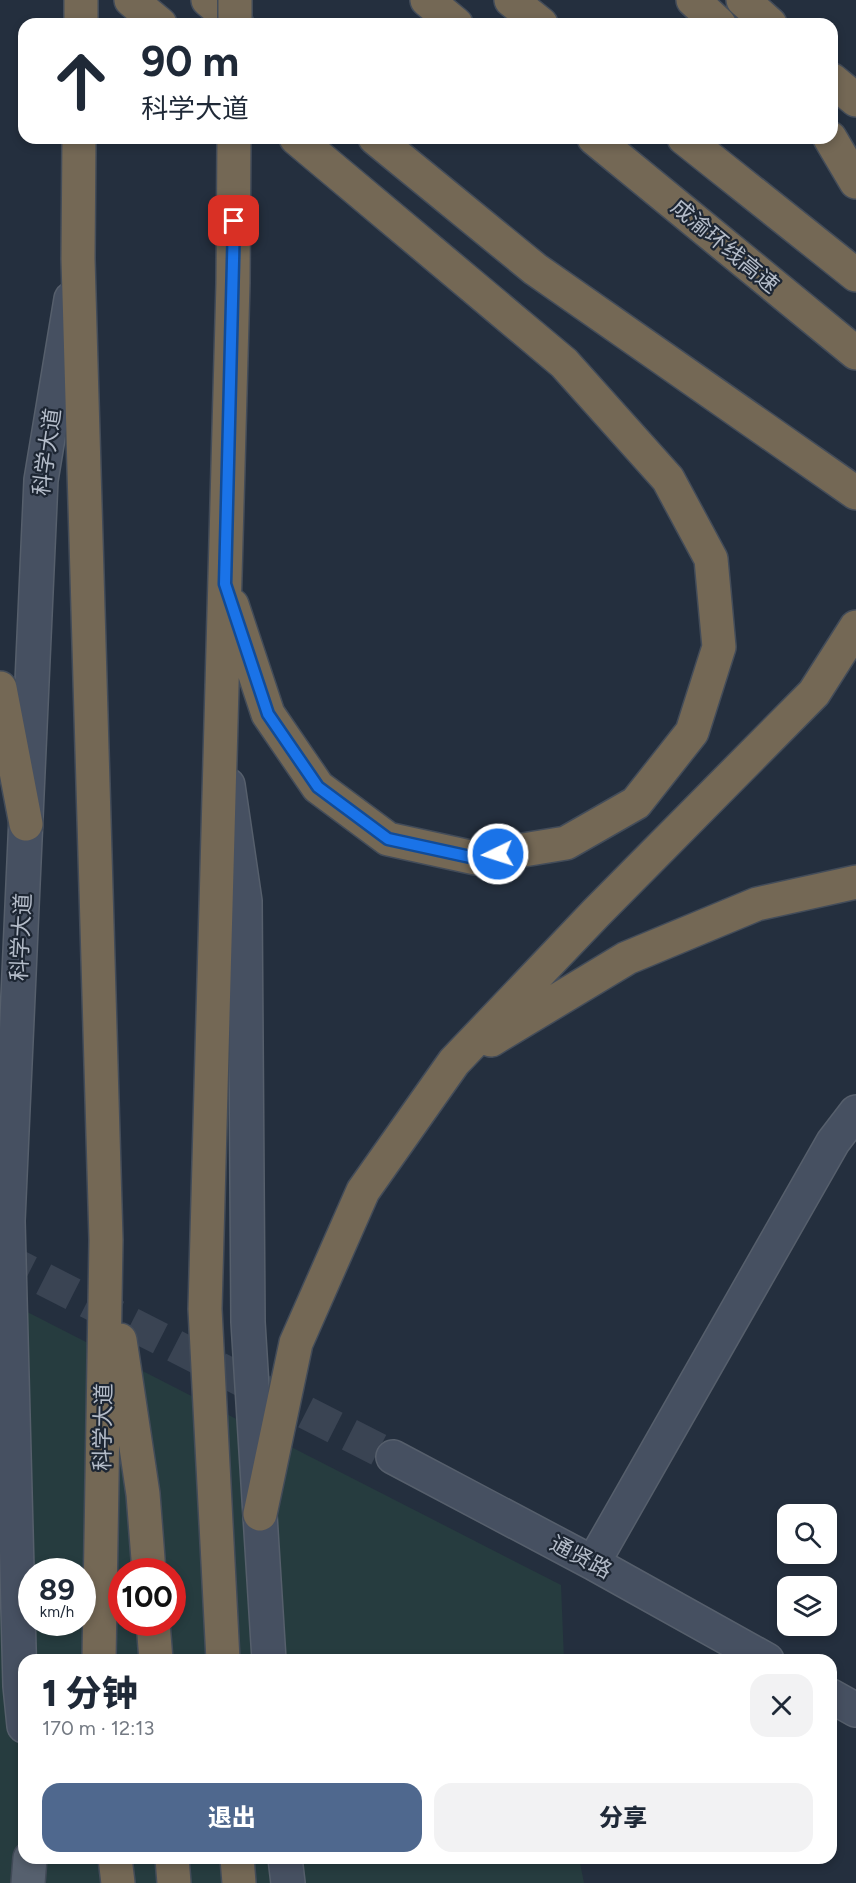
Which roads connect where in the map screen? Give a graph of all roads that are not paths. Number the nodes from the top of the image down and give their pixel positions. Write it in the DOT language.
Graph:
graph roads {
  1 [pos="81,0"];
  2 [pos="131,0"];
  3 [pos="208,0"];
  4 [pos="235,0"];
  5 [pos="427,0"];
  6 [pos="511,0"];
  7 [pos="693,0"];
  8 [pos="742,0"];
  9 [pos="81,18"];
  10 [pos="153,18"];
  11 [pos="229,18"];
  12 [pos="236,18"];
  13 [pos="449,18"];
  14 [pos="534,18"];
  15 [pos="712,18"];
  16 [pos="763,18"];
  17 [pos="838,85"];
  18 [pos="856,100"];
  19 [pos="79,144"];
  20 [pos="234,144"];
  21 [pos="303,144"];
  22 [pos="382,144"];
  23 [pos="601,144"];
  24 [pos="692,144"];
  25 [pos="834,144"];
  26 [pos="856,182"];
  27 [pos="78,259"];
  28 [pos="856,275"];
  29 [pos="856,353"];
  30 [pos="856,494"];
  31 [pos="225,584"];
  32 [pos="856,627"];
  33 [pos="0,688"];
  34 [pos="221,738"];
  35 [pos="26,824"];
  36 [pos="856,882"];
  37 [pos="454,1062"];
  38 [pos="856,1112"];
  39 [pos="106,1240"];
  40 [pos="393,1457"];
  41 [pos="260,1514"];
  42 [pos="148,1558"];
  43 [pos="593,1563"];
  44 [pos="154,1636"];
  45 [pos="19,1654"];
  46 [pos="99,1654"];
  47 [pos="156,1654"];
  48 [pos="223,1654"];
  49 [pos="269,1654"];
  50 [pos="756,1654"];
  51 [pos="837,1699"];
  52 [pos="856,1710"];
  53 [pos="30,1864"];
  54 [pos="38,1864"];
  55 [pos="116,1864"];
  56 [pos="172,1864"];
  57 [pos="237,1864"];
  58 [pos="286,1864"];
  59 [pos="28,1883"];
  60 [pos="40,1883"];
  61 [pos="118,1883"];
  62 [pos="174,1883"];
  63 [pos="239,1883"];
  64 [pos="288,1883"];
  1 -- 9 [label="highway"];
  2 -- 10 [label="highway"];
  3 -- 11 [label="highway"];
  4 -- 12 [label="highway, bridge"];
  5 -- 13 [label="highway"];
  6 -- 14 [label="highway"];
  7 -- 15 [label="highway"];
  8 -- 16 [label="highway"];
  17 -- 18 [label="highway"];
  19 -- 27 [label="highway, 科学大道"];
  20 -- 31 [label="highway"];
  21 -- 31 [label="highway"];
  22 -- 30 [label="highway"];
  23 -- 29 [label="highway, 成渝环线高速"];
  24 -- 28 [label="highway"];
  25 -- 26 [label="highway"];
  27 -- 35 [label="main road, 科学大道"];
  27 -- 39 [label="highway, 科学大道"];
  31 -- 34 [label="highway"];
  32 -- 37 [label="highway"];
  33 -- 35 [label="highway"];
  34 -- 41 [label="main road"];
  34 -- 48 [label="highway"];
  35 -- 45 [label="main road, 科学大道"];
  36 -- 37 [label="highway"];
  37 -- 41 [label="highway"];
  38 -- 43 [label="main road"];
  39 -- 42 [label="highway"];
  39 -- 46 [label="highway, 科学大道"];
  40 -- 43 [label="main road, 通贤路"];
  41 -- 49 [label="main road"];
  43 -- 50 [label="main road, 通贤路"];
  44 -- 47 [label="highway"];
  51 -- 52 [label="main road"];
  53 -- 59 [label="main road"];
  54 -- 60 [label="main road"];
  55 -- 61 [label="highway"];
  56 -- 62 [label="highway"];
  57 -- 63 [label="highway"];
  58 -- 64 [label="main road"];
}
